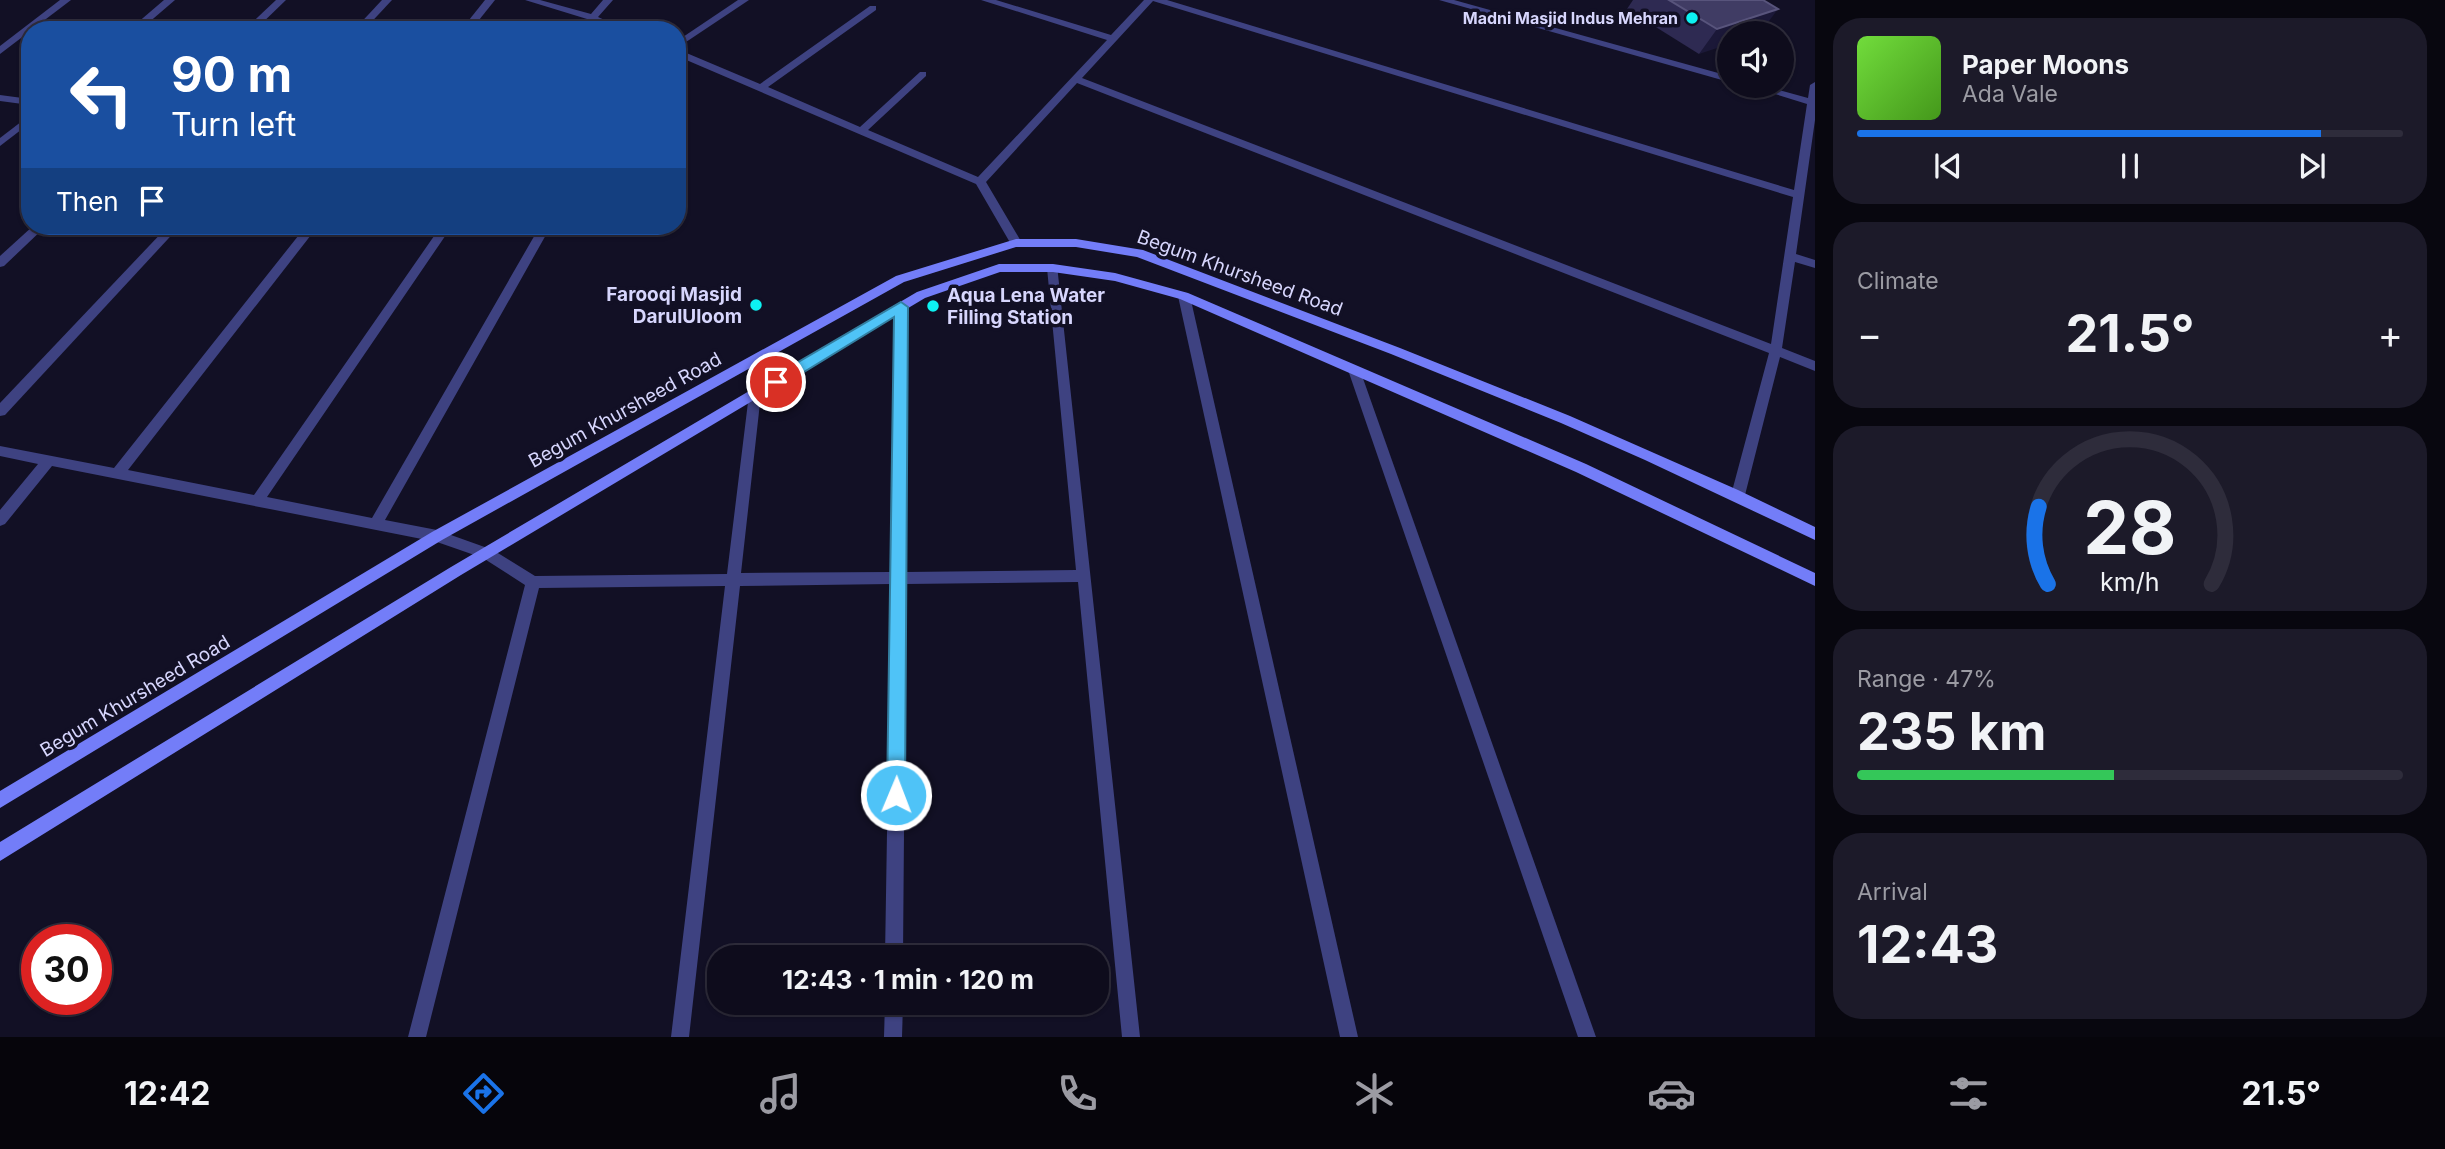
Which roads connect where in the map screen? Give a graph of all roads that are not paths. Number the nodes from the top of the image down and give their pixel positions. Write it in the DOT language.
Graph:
graph roads {
  1 [pos="65,0"];
  2 [pos="170,0"];
  3 [pos="281,0"];
  4 [pos="387,0"];
  5 [pos="490,0"];
  6 [pos="530,0"];
  7 [pos="608,0"];
  8 [pos="744,0"];
  9 [pos="986,0"];
  10 [pos="1149,0"];
  11 [pos="1157,0"];
  12 [pos="1444,0"];
  13 [pos="873,8"];
  14 [pos="591,17"];
  15 [pos="38,21"];
  16 [pos="145,21"];
  17 [pos="259,21"];
  18 [pos="367,21"];
  19 [pos="473,21"];
  20 [pos="588,21"];
  21 [pos="601,21"];
  22 [pos="21,35"];
  23 [pos="686,39"];
  24 [pos="1114,39"];
  25 [pos="0,51"];
  26 [pos="686,56"];
  27 [pos="923,74"];
  28 [pos="1717,76"];
  29 [pos="1077,80"];
  30 [pos="1815,85"];
  31 [pos="760,88"];
  32 [pos="1794,97"];
  33 [pos="0,98"];
  34 [pos="21,101"];
  35 [pos="1812,102"];
  36 [pos="21,126"];
  37 [pos="861,131"];
  38 [pos="0,143"];
  39 [pos="1810,162"];
  40 [pos="980,182"];
  41 [pos="1799,195"];
  42 [pos="30,235"];
  43 [pos="166,235"];
  44 [pos="305,235"];
  45 [pos="441,235"];
  46 [pos="541,235"];
  47 [pos="1016,243"];
  48 [pos="1790,256"];
  49 [pos="0,263"];
  50 [pos="1815,264"];
  51 [pos="1053,268"];
  52 [pos="1184,296"];
  53 [pos="901,307"];
  54 [pos="1776,349"];
  55 [pos="1815,366"];
  56 [pos="1354,370"];
  57 [pos="755,394"];
  58 [pos="0,411"];
  59 [pos="1,452"];
  60 [pos="49,460"];
  61 [pos="117,474"];
  62 [pos="1738,495"];
  63 [pos="257,501"];
  64 [pos="0,520"];
  65 [pos="376,524"];
  66 [pos="1815,534"];
  67 [pos="438,536"];
  68 [pos="488,554"];
  69 [pos="1084,576"];
  70 [pos="899,578"];
  71 [pos="734,580"];
  72 [pos="1815,580"];
  73 [pos="533,582"];
  74 [pos="0,800"];
  75 [pos="0,852"];
  76 [pos="894,945"];
  77 [pos="894,1015"];
  78 [pos="417,1037"];
  79 [pos="680,1037"];
  80 [pos="893,1037"];
  81 [pos="1131,1037"];
  82 [pos="1349,1037"];
  83 [pos="1587,1037"];
  1 -- 15 [label="street"];
  2 -- 16 [label="street"];
  3 -- 17 [label="street"];
  4 -- 18 [label="street"];
  5 -- 19 [label="street"];
  6 -- 14 [label="street"];
  7 -- 14 [label="street"];
  8 -- 23 [label="street"];
  9 -- 24 [label="street"];
  10 -- 24 [label="street"];
  11 -- 41 [label="street"];
  12 -- 28 [label="street"];
  13 -- 31 [label="street"];
  14 -- 20 [label="street"];
  14 -- 21 [label="street"];
  22 -- 25 [label="street"];
  24 -- 29 [label="street"];
  26 -- 31 [label="street"];
  27 -- 37 [label="street"];
  29 -- 40 [label="street"];
  29 -- 54 [label="street"];
  30 -- 35 [label="street"];
  31 -- 37 [label="street"];
  32 -- 35 [label="street"];
  33 -- 34 [label="street"];
  35 -- 39 [label="street"];
  36 -- 38 [label="street"];
  37 -- 40 [label="street"];
  39 -- 41 [label="street"];
  40 -- 47 [label="street"];
  41 -- 48 [label="street"];
  42 -- 49 [label="street"];
  43 -- 58 [label="street"];
  44 -- 61 [label="street"];
  45 -- 63 [label="street"];
  46 -- 65 [label="street"];
  47 -- 62 [label="main road, Begum Khursheed Road"];
  47 -- 67 [label="main road, Begum Khursheed Road"];
  48 -- 50 [label="street"];
  48 -- 54 [label="street"];
  51 -- 52 [label="main road"];
  51 -- 53 [label="main road"];
  51 -- 69 [label="street"];
  52 -- 56 [label="main road"];
  52 -- 82 [label="street"];
  53 -- 57 [label="main road"];
  53 -- 70 [label="street"];
  54 -- 55 [label="street"];
  54 -- 62 [label="street"];
  56 -- 72 [label="main road"];
  56 -- 83 [label="street"];
  57 -- 68 [label="main road"];
  57 -- 71 [label="street"];
  59 -- 60 [label="street"];
  60 -- 61 [label="street"];
  60 -- 64 [label="street"];
  61 -- 63 [label="street"];
  62 -- 66 [label="main road, Begum Khursheed Road"];
  63 -- 65 [label="street"];
  65 -- 67 [label="street"];
  67 -- 68 [label="street"];
  67 -- 74 [label="main road, Begum Khursheed Road"];
  68 -- 73 [label="street"];
  68 -- 75 [label="main road"];
  69 -- 70 [label="street"];
  69 -- 81 [label="street"];
  70 -- 71 [label="street"];
  70 -- 76 [label="street"];
  71 -- 73 [label="street"];
  71 -- 79 [label="street"];
  73 -- 78 [label="street"];
  77 -- 80 [label="street"];
}
